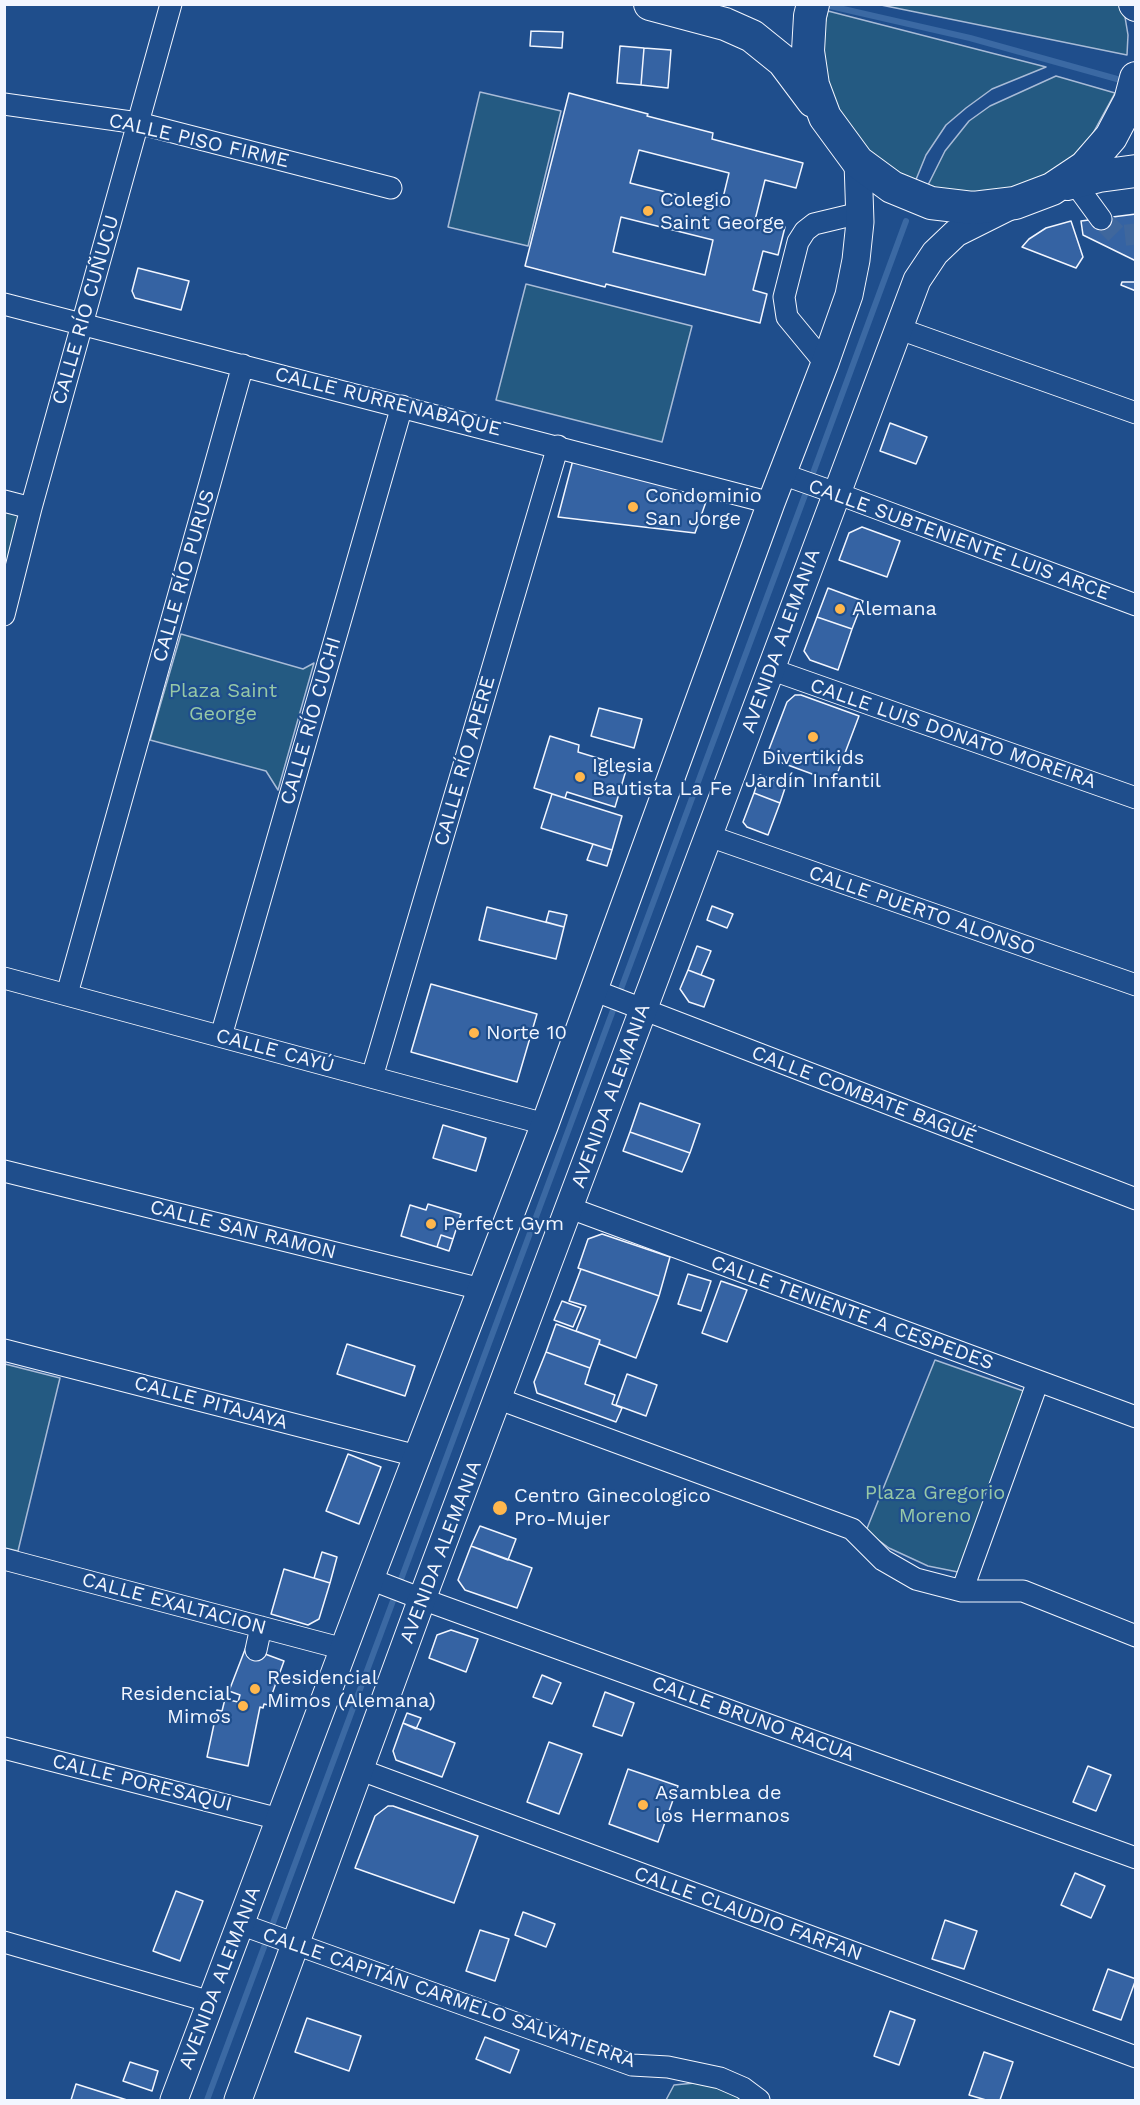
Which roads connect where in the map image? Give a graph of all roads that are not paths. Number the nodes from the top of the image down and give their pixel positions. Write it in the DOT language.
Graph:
graph roads {
  1 [pos="171,4"];
  2 [pos="650,4"];
  3 [pos="811,10"];
  4 [pos="1133,90"];
  5 [pos="4,104"];
  6 [pos="825,117"];
  7 [pos="138,123"];
  8 [pos="858,162"];
  9 [pos="1136,171"];
  10 [pos="1063,186"];
  11 [pos="391,188"];
  12 [pos="1015,203"];
  13 [pos="860,213"];
  14 [pos="1101,219"];
  15 [pos="4,304"];
  16 [pos="83,324"];
  17 [pos="897,327"];
  18 [pos="825,363"];
  19 [pos="243,365"];
  20 [pos="402,406"];
  21 [pos="1136,413"];
  22 [pos="558,446"];
  23 [pos="786,476"];
  24 [pos="834,492"];
  25 [pos="4,501"];
  26 [pos="771,502"];
  27 [pos="31,508"];
  28 [pos="1136,605"];
  29 [pos="4,615"];
  30 [pos="770,669"];
  31 [pos="1136,798"];
  32 [pos="709,836"];
  33 [pos="4,978"];
  34 [pos="1136,985"];
  35 [pos="598,992"];
  36 [pos="67,994"];
  37 [pos="638,1007"];
  38 [pos="221,1036"];
  39 [pos="372,1077"];
  40 [pos="545,1124"];
  41 [pos="4,1171"];
  42 [pos="1136,1198"];
  43 [pos="570,1208"];
  44 [pos="481,1288"];
  45 [pos="4,1350"];
  46 [pos="1038,1381"];
  47 [pos="499,1399"];
  48 [pos="1136,1417"];
  49 [pos="417,1456"];
  50 [pos="4,1559"];
  51 [pos="376,1580"];
  52 [pos="962,1591"];
  53 [pos="414,1596"];
  54 [pos="261,1627"];
  55 [pos="1136,1636"];
  56 [pos="344,1649"];
  57 [pos="256,1650"];
  58 [pos="4,1748"];
  59 [pos="361,1770"];
  60 [pos="279,1819"];
  61 [pos="1136,1858"];
  62 [pos="248,1927"];
  63 [pos="287,1941"];
  64 [pos="4,1942"];
  65 [pos="211,2002"];
  66 [pos="1136,2057"];
  67 [pos="174,2100"];
  68 [pos="238,2100"];
  69 [pos="759,2100"];
  1 -- 7 [label="street, CALLE RÍO CUÑUCU"];
  2 -- 6 [label="highway"];
  3 -- 6 [label="highway"];
  4 -- 10 [label="highway"];
  5 -- 7 [label="street, CALLE PISO FIRME"];
  6 -- 8 [label="highway"];
  7 -- 11 [label="street, CALLE PISO FIRME"];
  7 -- 16 [label="street, CALLE RÍO CUÑUCU"];
  8 -- 12 [label="highway"];
  8 -- 13 [label="main road, AVENIDA ALEMANIA"];
  9 -- 10 [label="highway"];
  10 -- 12 [label="highway"];
  10 -- 14 [label="street"];
  12 -- 17 [label="main road, AVENIDA ALEMANIA"];
  13 -- 18 [label="main road, AVENIDA ALEMANIA"];
  13 -- 18 [label="street"];
  15 -- 16 [label="street, CALLE RURRENABAQUE"];
  16 -- 19 [label="street, CALLE RURRENABAQUE"];
  16 -- 27 [label="street, CALLE RÍO CUÑUCU"];
  17 -- 21 [label="street"];
  17 -- 24 [label="main road, AVENIDA ALEMANIA"];
  18 -- 23 [label="main road, AVENIDA ALEMANIA"];
  19 -- 20 [label="street, CALLE RURRENABAQUE"];
  19 -- 36 [label="street, CALLE RÍO PURUS"];
  20 -- 22 [label="street, CALLE RURRENABAQUE"];
  20 -- 38 [label="street, CALLE RÍO CUCHI"];
  22 -- 26 [label="street, CALLE RURRENABAQUE"];
  22 -- 39 [label="street, CALLE RÍO APERE"];
  23 -- 24 [label="street, CALLE SUBTENIENTE LUIS ARCE"];
  23 -- 26 [label="main road, AVENIDA ALEMANIA"];
  24 -- 28 [label="street, CALLE SUBTENIENTE LUIS ARCE"];
  24 -- 30 [label="main road, AVENIDA ALEMANIA"];
  25 -- 27 [label="street"];
  26 -- 35 [label="main road, AVENIDA ALEMANIA"];
  27 -- 29 [label="street, CALLE RÍO CUÑUCU"];
  30 -- 31 [label="street, CALLE LUIS DONATO MOREIRA"];
  30 -- 32 [label="main road, AVENIDA ALEMANIA"];
  32 -- 34 [label="street, CALLE PUERTO ALONSO"];
  32 -- 37 [label="main road, AVENIDA ALEMANIA"];
  33 -- 36 [label="street, CALLE CAYÚ"];
  35 -- 37 [label="street, CALLE COMBATE BAGUÉ"];
  35 -- 40 [label="main road, AVENIDA ALEMANIA"];
  36 -- 38 [label="street, CALLE CAYÚ"];
  37 -- 42 [label="street, CALLE COMBATE BAGUÉ"];
  37 -- 43 [label="main road, AVENIDA ALEMANIA"];
  38 -- 39 [label="street, CALLE CAYÚ"];
  39 -- 40 [label="street, CALLE CAYÚ"];
  40 -- 44 [label="main road, AVENIDA ALEMANIA"];
  41 -- 44 [label="street, CALLE SAN RAMON"];
  43 -- 46 [label="street, CALLE TENIENTE A CESPEDES"];
  43 -- 47 [label="main road, AVENIDA ALEMANIA"];
  44 -- 49 [label="main road, AVENIDA ALEMANIA"];
  45 -- 49 [label="street, CALLE PITAJAYA"];
  46 -- 48 [label="street, CALLE TENIENTE A CESPEDES"];
  46 -- 52 [label="street"];
  47 -- 52 [label="street"];
  47 -- 53 [label="main road, AVENIDA ALEMANIA"];
  49 -- 51 [label="main road, AVENIDA ALEMANIA"];
  50 -- 54 [label="street, CALLE EXALTACION"];
  51 -- 53 [label="street, CALLE BRUNO RACUA"];
  51 -- 56 [label="main road, AVENIDA ALEMANIA"];
  52 -- 55 [label="street"];
  53 -- 59 [label="main road, AVENIDA ALEMANIA"];
  53 -- 61 [label="street, CALLE BRUNO RACUA"];
  54 -- 56 [label="street, CALLE EXALTACION"];
  54 -- 57 [label="street"];
  56 -- 60 [label="main road, AVENIDA ALEMANIA"];
  58 -- 60 [label="street, CALLE PORESAQUI"];
  59 -- 63 [label="main road, AVENIDA ALEMANIA"];
  59 -- 66 [label="street, CALLE CLAUDIO FARFAN"];
  60 -- 62 [label="main road, AVENIDA ALEMANIA"];
  62 -- 63 [label="street, CALLE CAPITÁN CARMELO SALVATIERRA"];
  62 -- 65 [label="main road, AVENIDA ALEMANIA"];
  63 -- 68 [label="main road, AVENIDA ALEMANIA"];
  63 -- 69 [label="street, CALLE CAPITÁN CARMELO SALVATIERRA"];
  64 -- 65 [label="street"];
  65 -- 67 [label="main road, AVENIDA ALEMANIA"];
}
